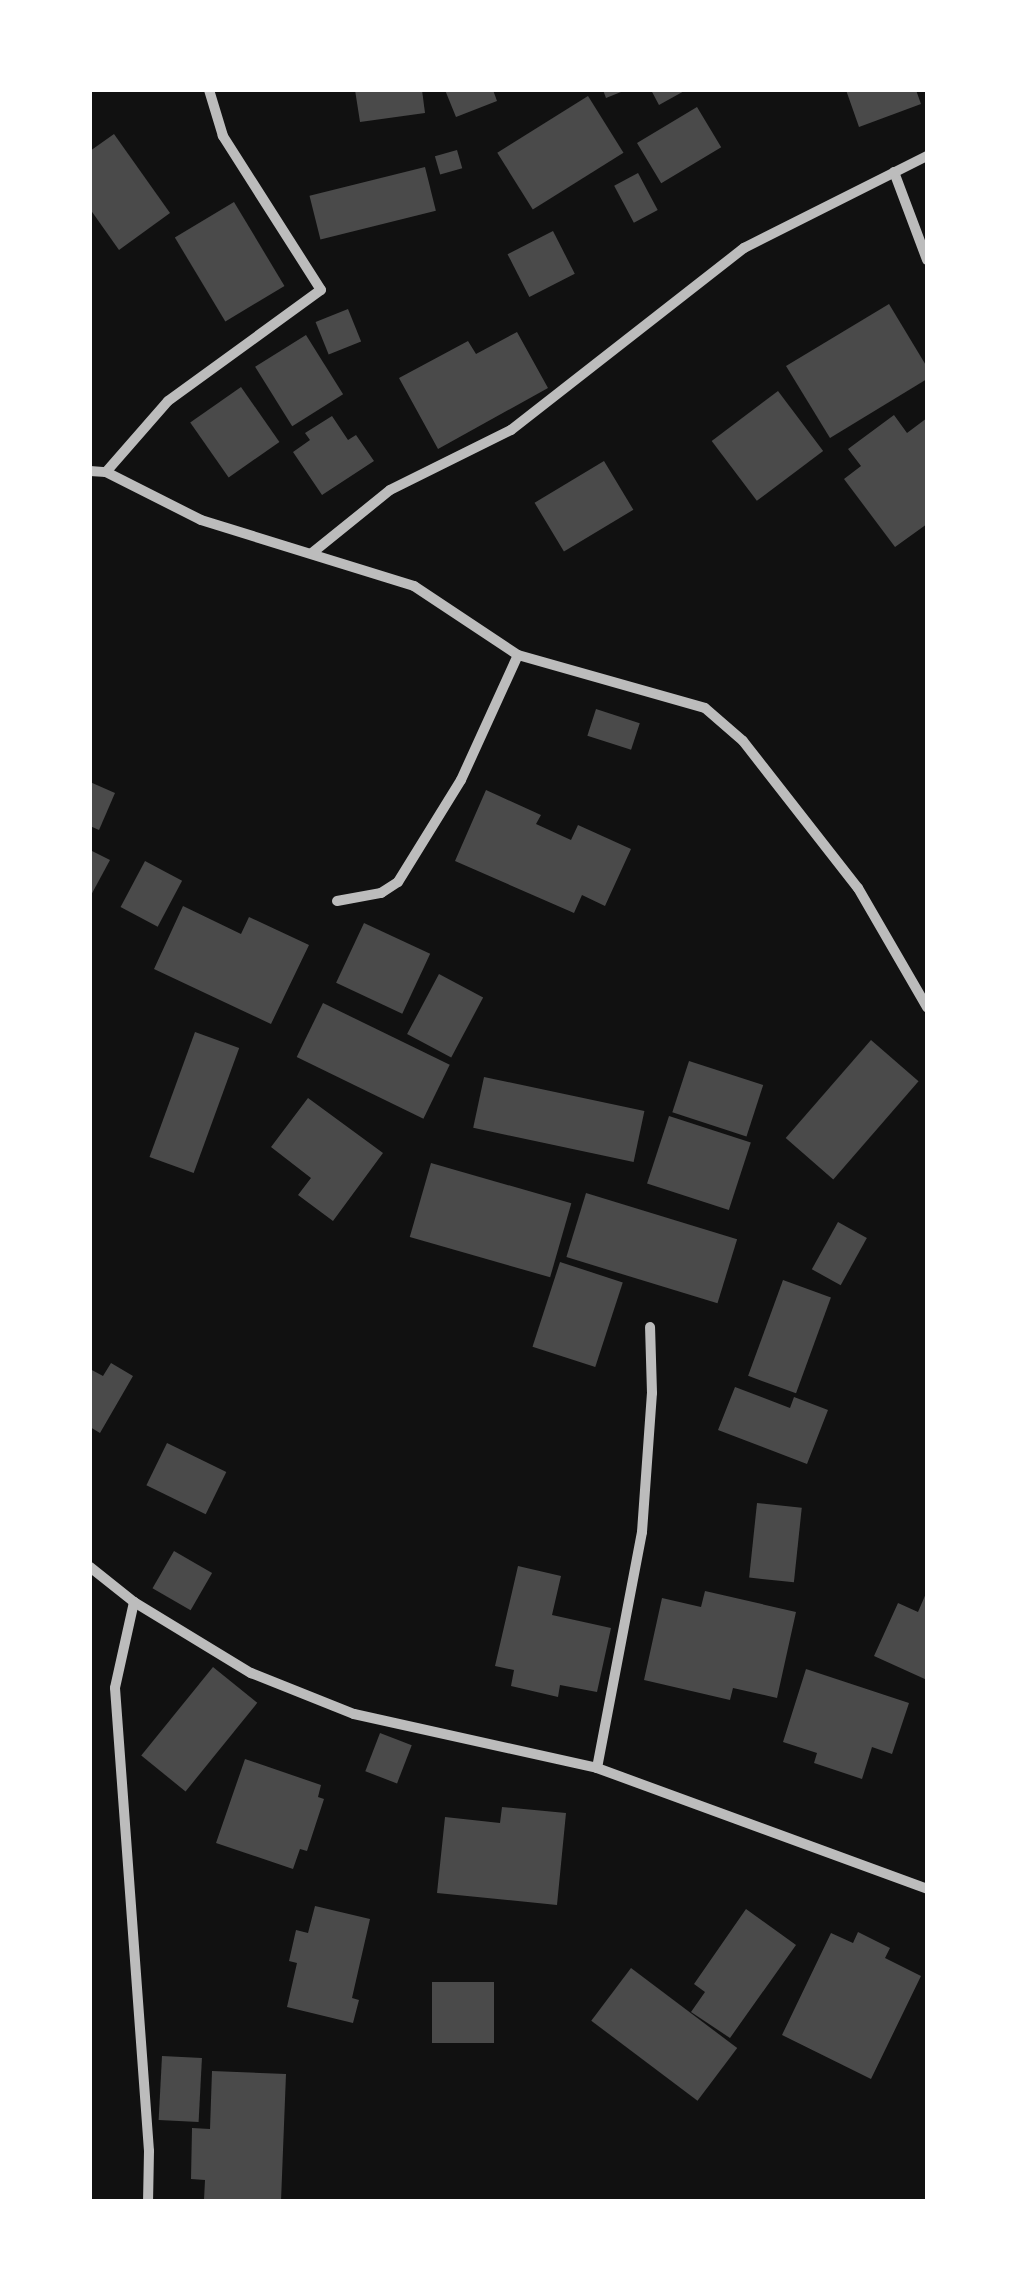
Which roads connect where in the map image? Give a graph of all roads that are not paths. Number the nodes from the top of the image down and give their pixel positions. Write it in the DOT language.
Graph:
graph roads {
  1 [pos="209,90"];
  2 [pos="927,156"];
  3 [pos="894,172"];
  4 [pos="927,260"];
  5 [pos="90,471"];
  6 [pos="106,472"];
  7 [pos="312,553"];
  8 [pos="518,655"];
  9 [pos="338,901"];
  10 [pos="927,1007"];
  11 [pos="650,1327"];
  12 [pos="90,1567"];
  13 [pos="134,1602"];
  14 [pos="596,1768"];
  15 [pos="927,1889"];
  16 [pos="148,2201"];
  1 -- 6 [label="street"];
  2 -- 3 [label="street"];
  3 -- 4 [label="street"];
  3 -- 7 [label="street"];
  5 -- 6 [label="street"];
  6 -- 7 [label="street"];
  7 -- 8 [label="street"];
  8 -- 9 [label="street"];
  8 -- 10 [label="street"];
  11 -- 14 [label="street"];
  12 -- 13 [label="street"];
  13 -- 14 [label="street"];
  13 -- 16 [label="street"];
  14 -- 15 [label="street"];
}
